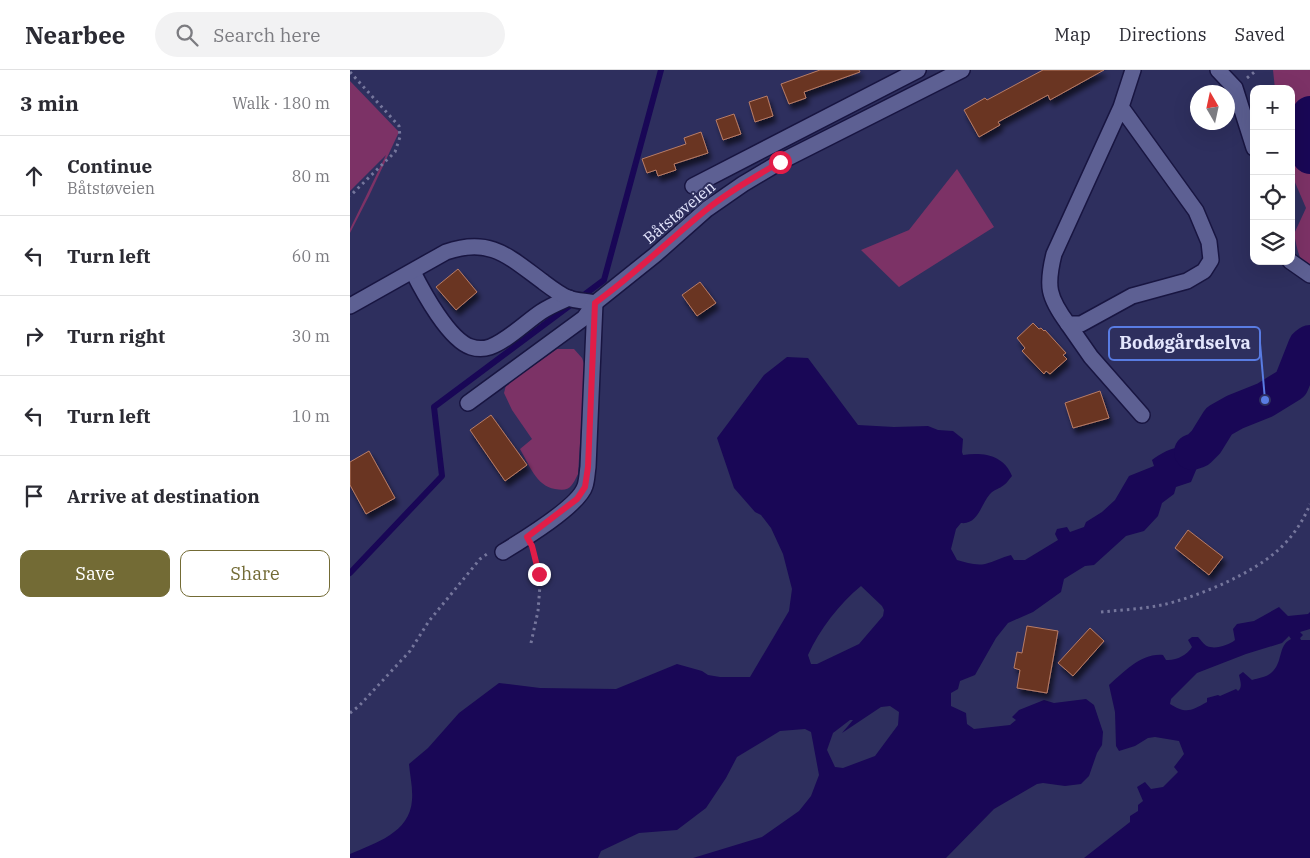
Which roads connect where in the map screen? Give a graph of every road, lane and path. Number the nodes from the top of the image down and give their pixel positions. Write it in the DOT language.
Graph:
graph roads {
  1 [pos="918,70"];
  2 [pos="962,70"];
  3 [pos="1133,70"];
  4 [pos="1218,70"];
  5 [pos="350,72"];
  6 [pos="1121,107"];
  7 [pos="1250,136"];
  8 [pos="693,186"];
  9 [pos="350,196"];
  10 [pos="1295,265"];
  11 [pos="413,272"];
  12 [pos="1310,274"];
  13 [pos="569,298"];
  14 [pos="595,303"];
  15 [pos="350,306"];
  16 [pos="1068,324"];
  17 [pos="468,403"];
  18 [pos="1142,416"];
  19 [pos="1310,504"];
  20 [pos="527,537"];
  21 [pos="503,552"];
  22 [pos="1101,612"];
  23 [pos="531,643"];
  24 [pos="350,714"];
  1 -- 8 [label="street"];
  2 -- 14 [label="street, Båtstøveien"];
  3 -- 6 [label="street"];
  4 -- 7 [label="street"];
  5 -- 9 [label="path"];
  6 -- 16 [label="street"];
  6 -- 16 [label="street"];
  10 -- 12 [label="street"];
  11 -- 13 [label="street"];
  11 -- 13 [label="street"];
  11 -- 15 [label="street"];
  13 -- 14 [label="street"];
  14 -- 17 [label="street, Båtstøveien"];
  14 -- 20 [label="street"];
  16 -- 18 [label="street"];
  19 -- 22 [label="path"];
  20 -- 21 [label="street"];
  20 -- 23 [label="path"];
  21 -- 24 [label="path"];
}
